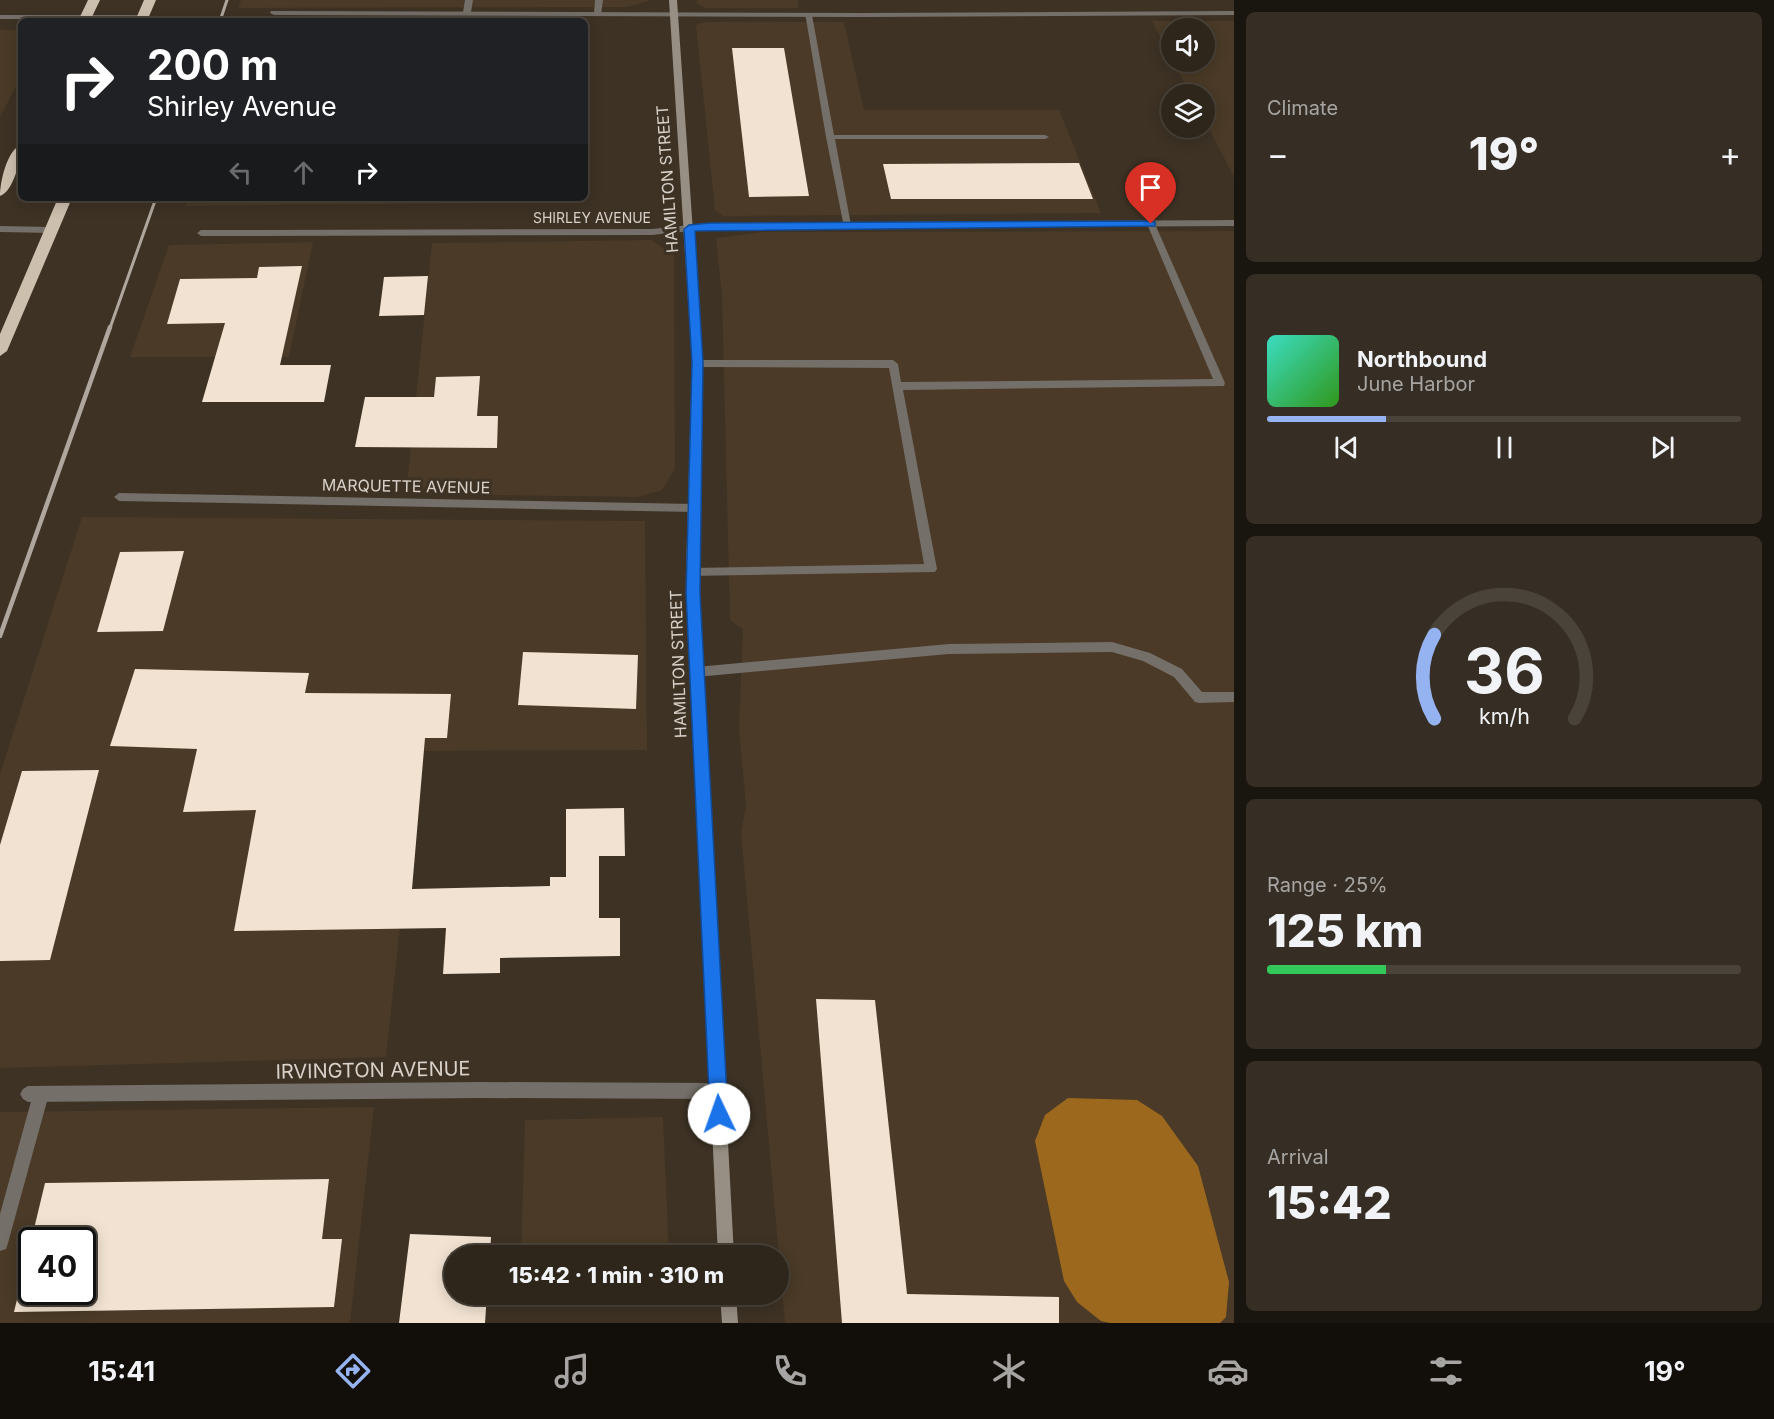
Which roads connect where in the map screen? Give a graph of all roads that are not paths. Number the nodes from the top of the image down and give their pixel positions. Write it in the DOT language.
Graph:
graph roads {
  1 [pos="94,0"];
  2 [pos="150,0"];
  3 [pos="469,0"];
  4 [pos="599,0"];
  5 [pos="673,0"];
  6 [pos="467,12"];
  7 [pos="274,13"];
  8 [pos="598,13"];
  9 [pos="1234,13"];
  10 [pos="674,14"];
  11 [pos="807,15"];
  12 [pos="0,17"];
  13 [pos="42,18"];
  14 [pos="85,18"];
  15 [pos="142,18"];
  16 [pos="830,137"];
  17 [pos="1045,137"];
  18 [pos="18,155"];
  19 [pos="0,192"];
  20 [pos="64,201"];
  21 [pos="1234,223"];
  22 [pos="1151,224"];
  23 [pos="847,225"];
  24 [pos="0,229"];
  25 [pos="689,229"];
  26 [pos="52,230"];
  27 [pos="201,233"];
  28 [pos="0,351"];
  29 [pos="697,363"];
  30 [pos="1220,383"];
  31 [pos="1234,383"];
  32 [pos="898,386"];
  33 [pos="119,497"];
  34 [pos="694,508"];
  35 [pos="692,573"];
  36 [pos="696,672"];
  37 [pos="1234,697"];
  38 [pos="718,1090"];
  39 [pos="0,1243"];
  40 [pos="725,1245"];
  41 [pos="729,1305"];
  42 [pos="730,1323"];
  1 -- 14 [label="highway"];
  2 -- 15 [label="highway"];
  3 -- 6 [label="street"];
  4 -- 8 [label="street"];
  5 -- 10 [label="street, HAMILTON STREET"];
  6 -- 7 [label="street"];
  6 -- 8 [label="street"];
  8 -- 10 [label="street"];
  9 -- 11 [label="street"];
  10 -- 11 [label="street"];
  10 -- 25 [label="street, HAMILTON STREET"];
  11 -- 16 [label="street"];
  12 -- 13 [label="street"];
  16 -- 17 [label="street"];
  16 -- 23 [label="street"];
  18 -- 19 [label="highway"];
  20 -- 26 [label="highway"];
  21 -- 22 [label="street, SHIRLEY AVENUE"];
  22 -- 23 [label="street, SHIRLEY AVENUE"];
  22 -- 30 [label="street"];
  23 -- 25 [label="street, SHIRLEY AVENUE"];
  24 -- 26 [label="street"];
  25 -- 27 [label="street, SHIRLEY AVENUE"];
  25 -- 29 [label="street, HAMILTON STREET"];
  26 -- 28 [label="highway"];
  29 -- 32 [label="street"];
  29 -- 34 [label="street, HAMILTON STREET"];
  30 -- 31 [label="street"];
  30 -- 32 [label="street"];
  32 -- 35 [label="street"];
  33 -- 34 [label="street, MARQUETTE AVENUE"];
  34 -- 35 [label="street, HAMILTON STREET"];
  35 -- 36 [label="street, HAMILTON STREET"];
  36 -- 37 [label="street"];
  36 -- 38 [label="street, HAMILTON STREET"];
  38 -- 39 [label="street, IRVINGTON AVENUE"];
  38 -- 40 [label="street, HAMILTON STREET"];
  41 -- 42 [label="street"];
}
